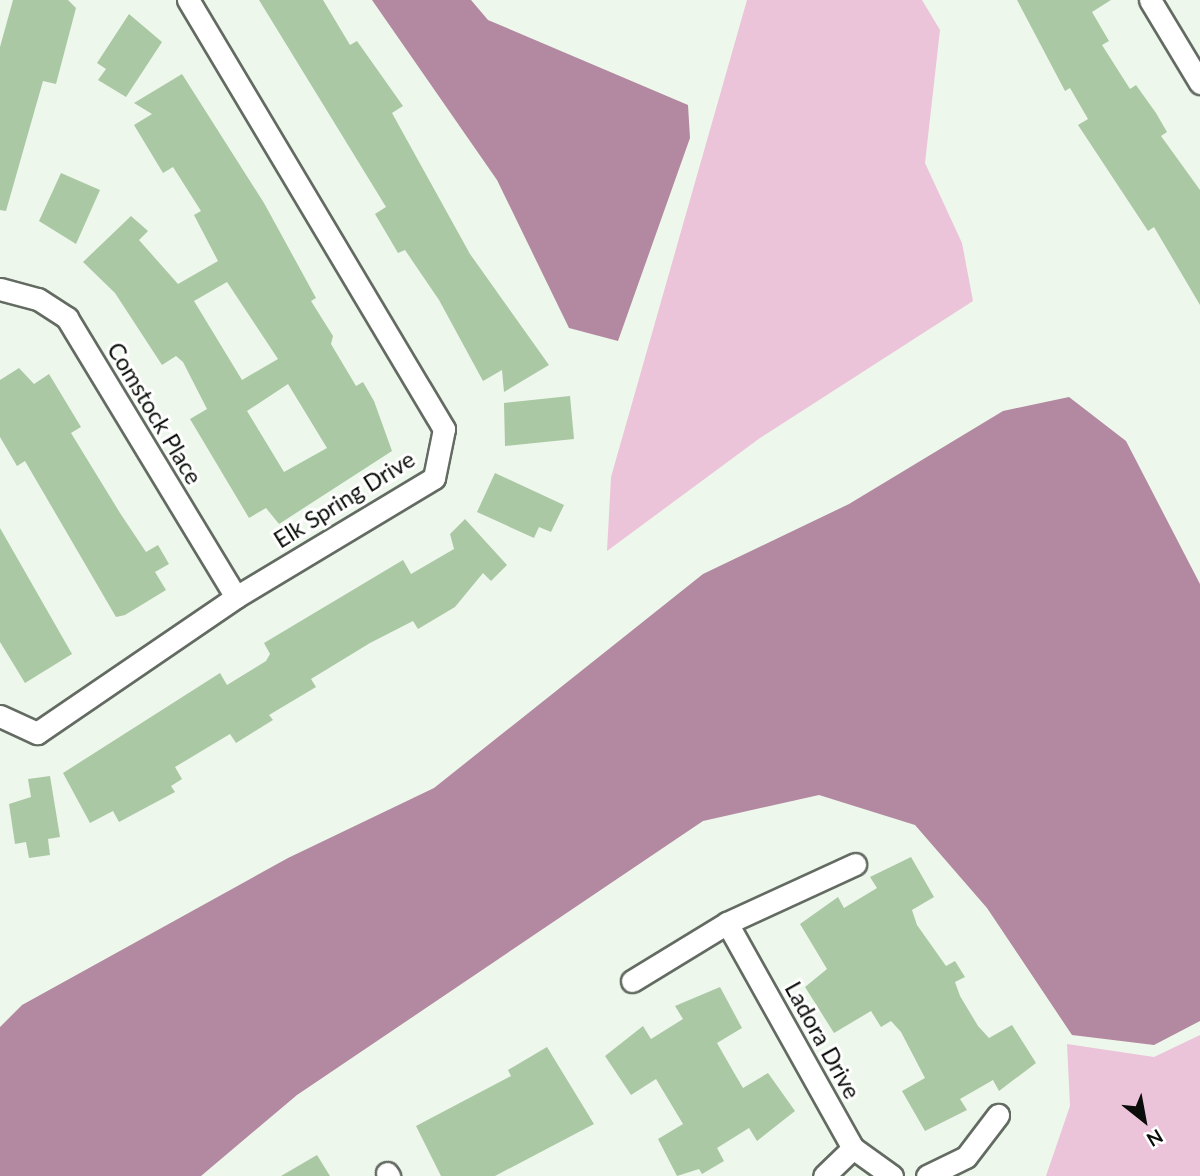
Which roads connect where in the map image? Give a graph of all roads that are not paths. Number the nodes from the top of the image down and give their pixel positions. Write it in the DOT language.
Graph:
graph roads {
  1 [pos="188,0"];
  2 [pos="1150,0"];
  3 [pos="1200,83"];
  4 [pos="0,289"];
  5 [pos="236,597"];
  6 [pos="0,716"];
  7 [pos="855,864"];
  8 [pos="727,923"];
  9 [pos="632,981"];
  10 [pos="998,1115"];
  11 [pos="852,1148"];
  12 [pos="824,1176"];
  13 [pos="892,1176"];
  14 [pos="927,1176"];
  1 -- 5 [label="street, Elk Spring Drive"];
  2 -- 3 [label="street"];
  4 -- 5 [label="street, Comstock Place"];
  5 -- 6 [label="street, Elk Spring Drive"];
  7 -- 8 [label="street"];
  8 -- 9 [label="street"];
  8 -- 11 [label="street, Ladora Drive"];
  10 -- 14 [label="street"];
  11 -- 12 [label="street"];
  11 -- 13 [label="street"];
}
